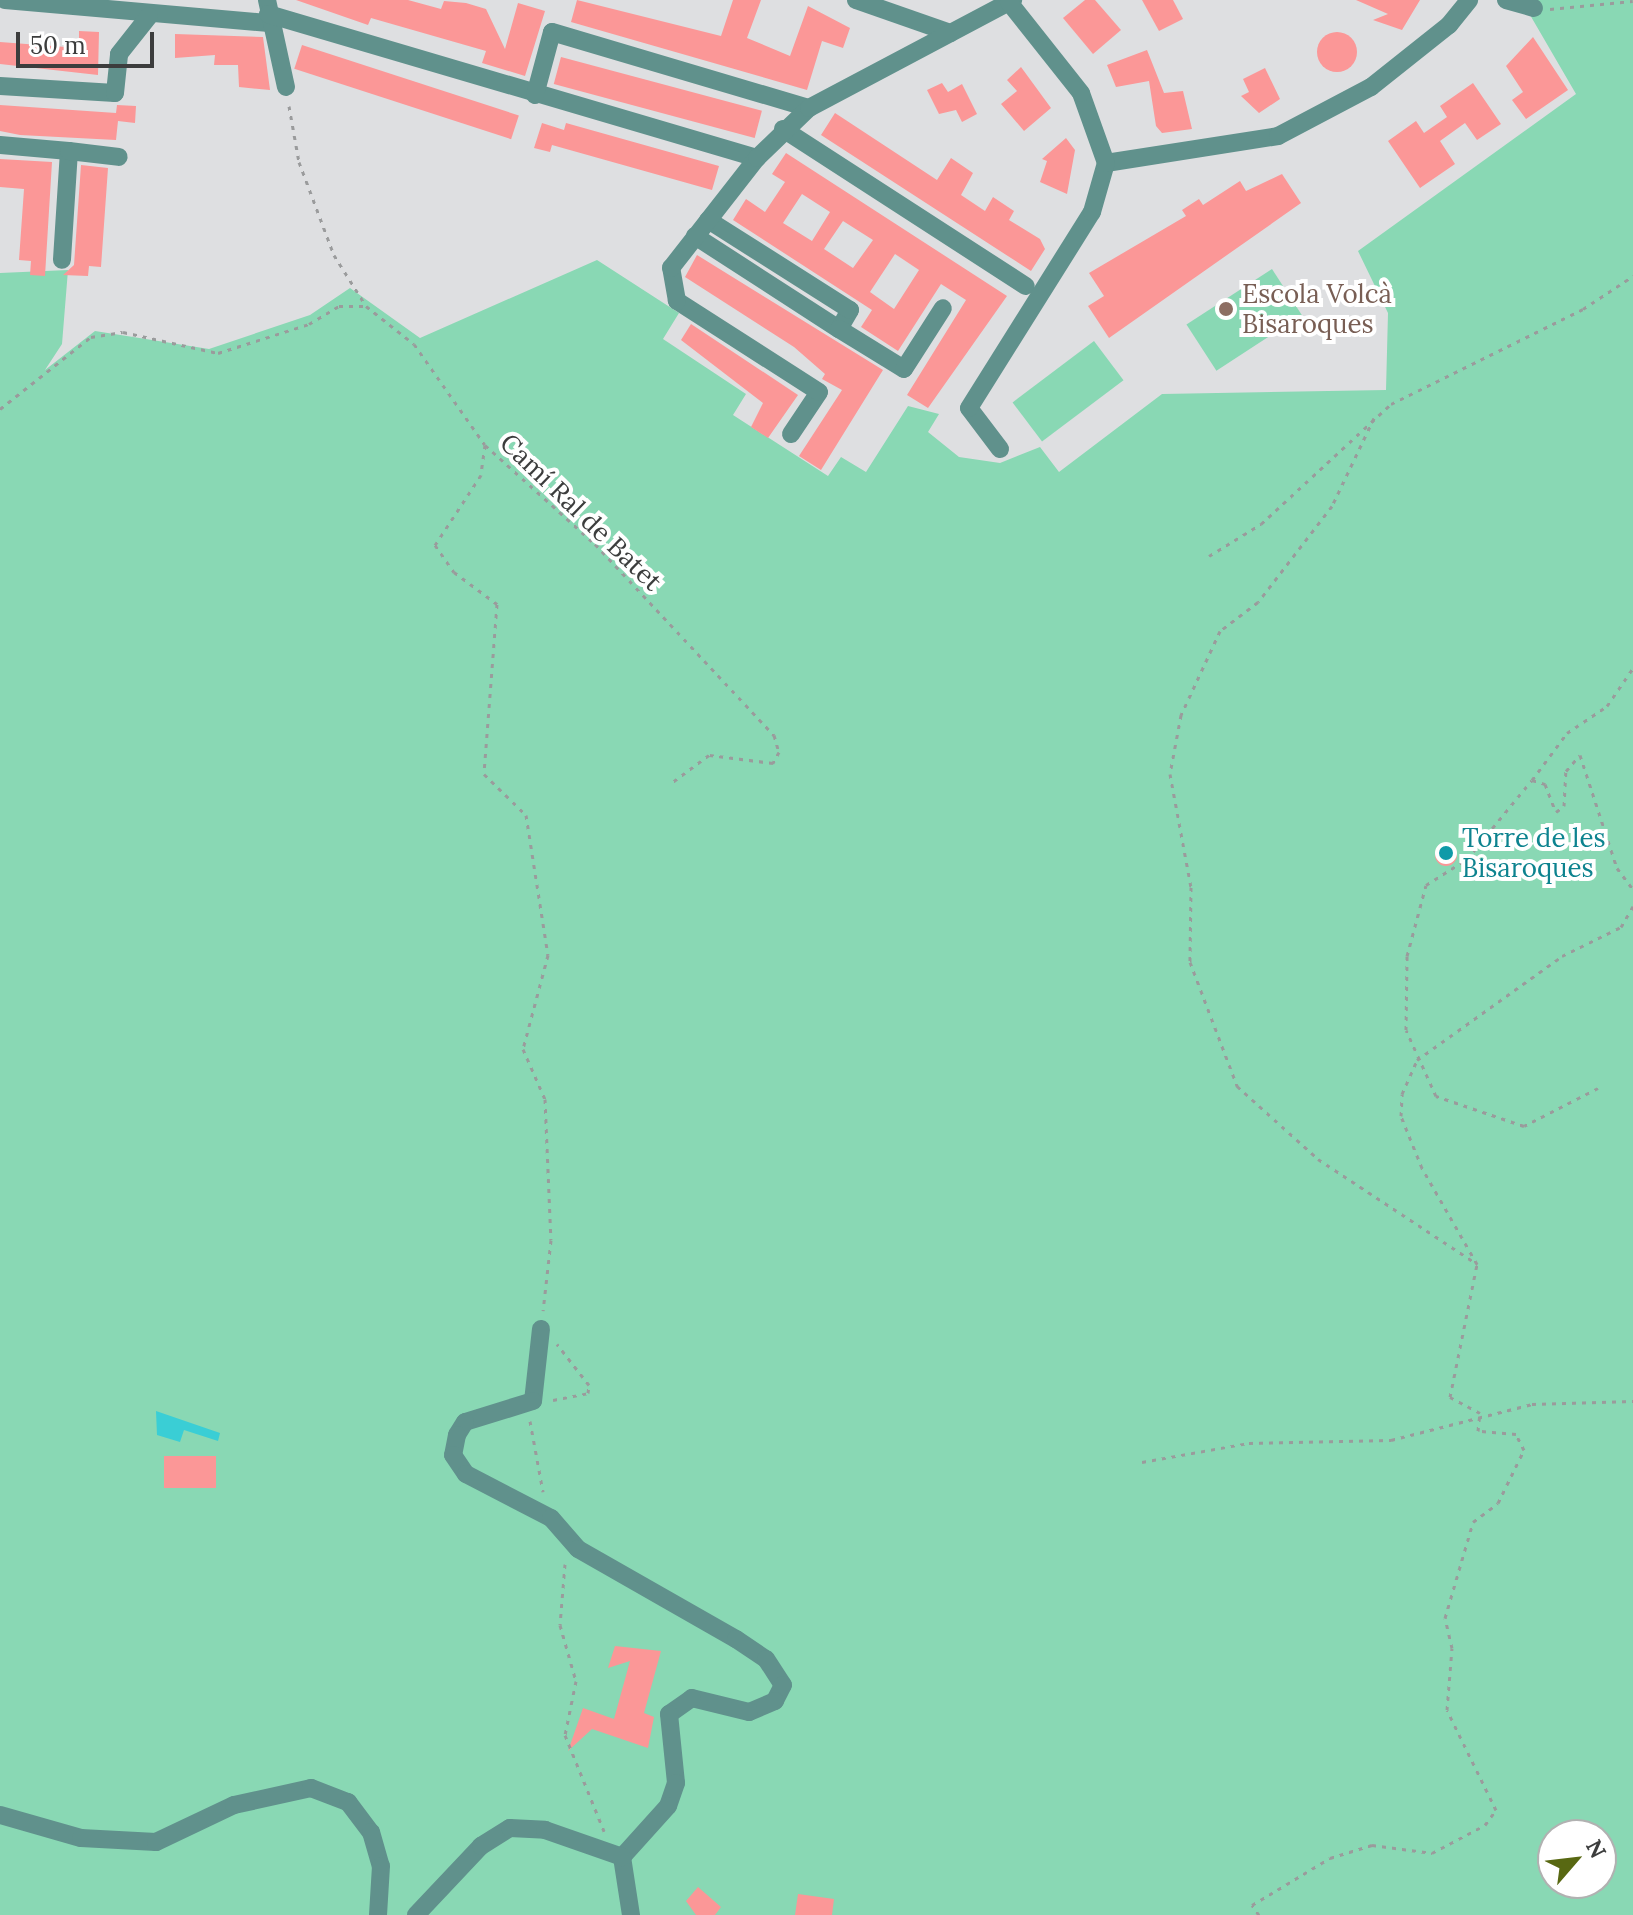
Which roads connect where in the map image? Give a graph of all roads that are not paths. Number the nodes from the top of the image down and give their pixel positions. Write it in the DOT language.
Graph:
graph roads {
  1 [pos="5,0"];
  2 [pos="856,0"];
  3 [pos="1469,0"];
  4 [pos="1506,0"];
  5 [pos="1011,1"];
  6 [pos="1534,8"];
  7 [pos="268,12"];
  8 [pos="149,16"];
  9 [pos="950,33"];
  10 [pos="0,86"];
  11 [pos="286,87"];
  12 [pos="535,95"];
  13 [pos="809,108"];
  14 [pos="783,129"];
  15 [pos="0,145"];
  16 [pos="69,151"];
  17 [pos="119,157"];
  18 [pos="757,158"];
  19 [pos="1106,163"];
  20 [pos="708,220"];
  21 [pos="695,236"];
  22 [pos="62,260"];
  23 [pos="1026,286"];
  24 [pos="943,308"];
  25 [pos="839,329"];
  26 [pos="791,434"];
  27 [pos="1000,449"];
  28 [pos="542,1334"];
  29 [pos="0,1815"];
  30 [pos="622,1857"];
  31 [pos="378,1915"];
  32 [pos="416,1915"];
  33 [pos="631,1915"];
  1 -- 8 [label="street"];
  2 -- 9 [label="street"];
  3 -- 19 [label="street"];
  4 -- 6 [label="street"];
  5 -- 9 [label="street"];
  5 -- 19 [label="street"];
  7 -- 8 [label="street"];
  7 -- 11 [label="street"];
  7 -- 12 [label="street"];
  8 -- 10 [label="street"];
  9 -- 13 [label="street"];
  12 -- 13 [label="street"];
  12 -- 18 [label="street"];
  13 -- 14 [label="street"];
  14 -- 18 [label="street"];
  14 -- 23 [label="street"];
  15 -- 16 [label="street"];
  16 -- 17 [label="street"];
  16 -- 22 [label="street"];
  18 -- 20 [label="street"];
  19 -- 27 [label="street"];
  20 -- 21 [label="street"];
  20 -- 25 [label="street"];
  21 -- 25 [label="street"];
  21 -- 26 [label="street"];
  24 -- 25 [label="street"];
  28 -- 30 [label="street"];
  29 -- 31 [label="street"];
  30 -- 32 [label="street"];
  30 -- 33 [label="street"];
}
